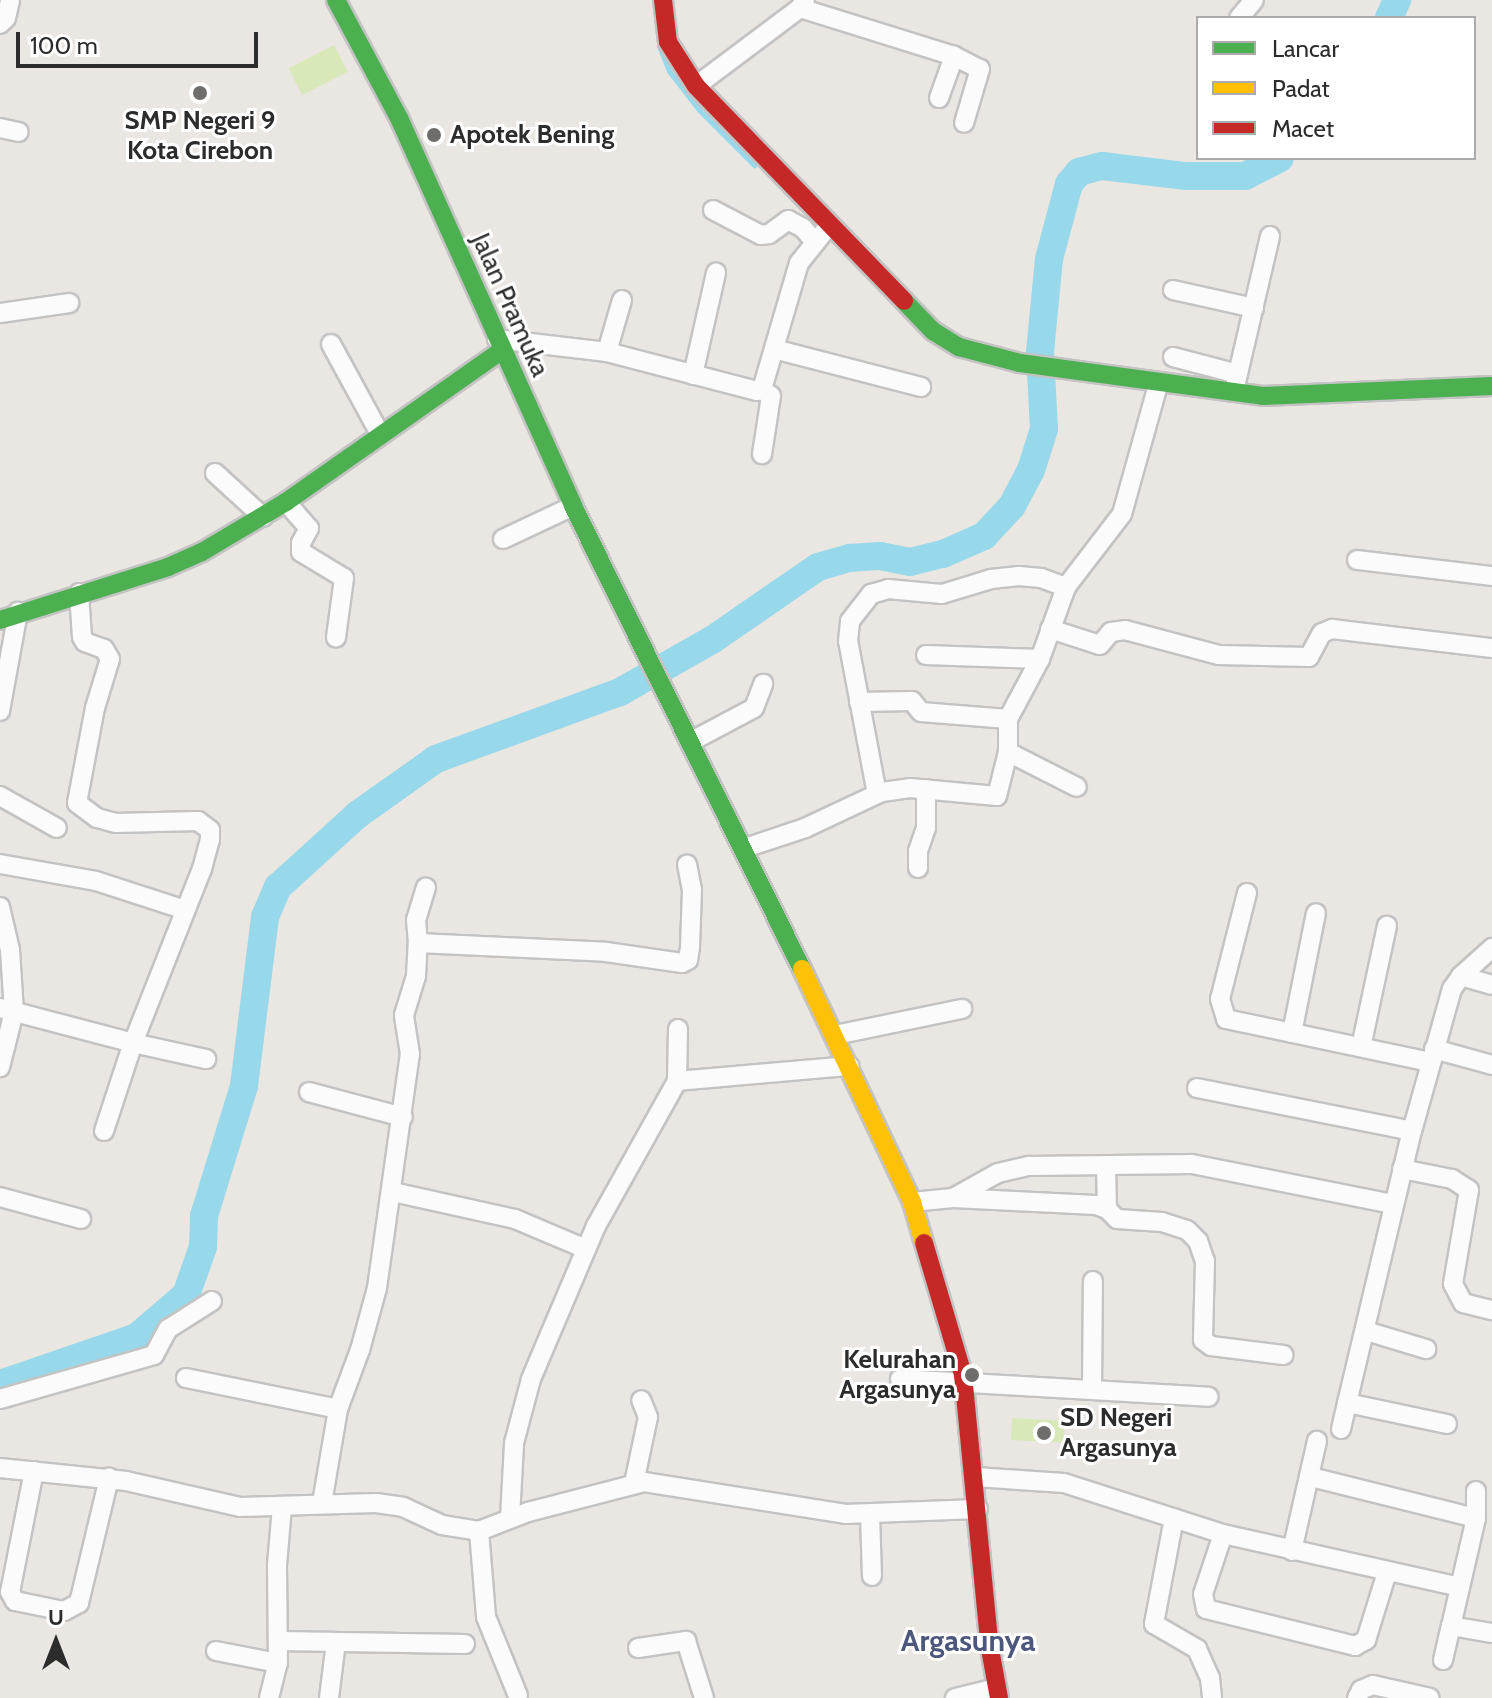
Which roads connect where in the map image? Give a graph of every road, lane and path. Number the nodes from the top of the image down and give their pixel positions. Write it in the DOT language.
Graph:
graph roads {
  1 [pos="10,0"];
  2 [pos="336,0"];
  3 [pos="663,0"];
  4 [pos="1254,0"];
  5 [pos="803,4"];
  6 [pos="1241,16"];
  7 [pos="0,24"];
  8 [pos="954,56"];
  9 [pos="696,86"];
  10 [pos="939,98"];
  11 [pos="964,123"];
  12 [pos="0,128"];
  13 [pos="19,132"];
  14 [pos="713,210"];
  15 [pos="823,233"];
  16 [pos="1270,236"];
  17 [pos="716,273"];
  18 [pos="1173,290"];
  19 [pos="622,300"];
  20 [pos="69,303"];
  21 [pos="1254,308"];
  22 [pos="0,313"];
  23 [pos="331,344"];
  24 [pos="499,345"];
  25 [pos="774,349"];
  26 [pos="607,352"];
  27 [pos="1173,357"];
  28 [pos="693,375"];
  29 [pos="1236,383"];
  30 [pos="1492,386"];
  31 [pos="921,387"];
  32 [pos="1158,387"];
  33 [pos="761,389"];
  34 [pos="380,434"];
  35 [pos="762,454"];
  36 [pos="215,473"];
  37 [pos="286,502"];
  38 [pos="573,506"];
  39 [pos="263,517"];
  40 [pos="503,539"];
  41 [pos="1357,560"];
  42 [pos="1492,576"];
  43 [pos="1066,587"];
  44 [pos="79,593"];
  45 [pos="18,612"];
  46 [pos="0,620"];
  47 [pos="1050,629"];
  48 [pos="336,637"];
  49 [pos="1492,648"];
  50 [pos="926,655"];
  51 [pos="1040,659"];
  52 [pos="763,684"];
  53 [pos="859,702"];
  54 [pos="0,711"];
  55 [pos="1008,719"];
  56 [pos="690,742"];
  57 [pos="1008,752"];
  58 [pos="1077,787"];
  59 [pos="926,789"];
  60 [pos="877,794"];
  61 [pos="0,796"];
  62 [pos="57,828"];
  63 [pos="745,848"];
  64 [pos="0,864"];
  65 [pos="687,864"];
  66 [pos="918,868"];
  67 [pos="426,887"];
  68 [pos="1247,893"];
  69 [pos="0,907"];
  70 [pos="185,910"];
  71 [pos="1316,913"];
  72 [pos="1387,926"];
  73 [pos="418,943"];
  74 [pos="1492,948"];
  75 [pos="1461,976"];
  76 [pos="1492,985"];
  77 [pos="962,1009"];
  78 [pos="7,1010"];
  79 [pos="678,1029"];
  80 [pos="1292,1033"];
  81 [pos="835,1035"];
  82 [pos="133,1043"];
  83 [pos="1361,1047"];
  84 [pos="1432,1055"];
  85 [pos="206,1059"];
  86 [pos="1492,1065"];
  87 [pos="849,1066"];
  88 [pos="0,1067"];
  89 [pos="677,1081"];
  90 [pos="1197,1088"];
  91 [pos="309,1092"];
  92 [pos="403,1117"];
  93 [pos="104,1131"];
  94 [pos="1412,1131"];
  95 [pos="1106,1165"];
  96 [pos="1402,1169"];
  97 [pos="393,1192"];
  98 [pos="0,1197"];
  99 [pos="953,1198"];
  100 [pos="912,1202"];
  101 [pos="1393,1204"];
  102 [pos="1107,1209"];
  103 [pos="81,1219"];
  104 [pos="586,1249"];
  105 [pos="1093,1281"];
  106 [pos="212,1301"];
  107 [pos="1492,1310"];
  108 [pos="1366,1331"];
  109 [pos="1426,1349"];
  110 [pos="1283,1355"];
  111 [pos="186,1378"];
  112 [pos="900,1379"];
  113 [pos="964,1382"];
  114 [pos="1092,1388"];
  115 [pos="1208,1397"];
  116 [pos="0,1399"];
  117 [pos="641,1400"];
  118 [pos="1347,1403"];
  119 [pos="338,1409"];
  120 [pos="1447,1424"];
  121 [pos="1341,1429"];
  122 [pos="1317,1441"];
  123 [pos="0,1468"];
  124 [pos="34,1471"];
  125 [pos="975,1477"];
  126 [pos="1311,1477"];
  127 [pos="109,1478"];
  128 [pos="634,1483"];
  129 [pos="1476,1491"];
  130 [pos="322,1503"];
  131 [pos="282,1507"];
  132 [pos="978,1509"];
  133 [pos="870,1514"];
  134 [pos="510,1518"];
  135 [pos="1174,1518"];
  136 [pos="1476,1518"];
  137 [pos="479,1531"];
  138 [pos="1223,1534"];
  139 [pos="1292,1551"];
  140 [pos="1387,1572"];
  141 [pos="872,1576"];
  142 [pos="1460,1587"];
  143 [pos="1451,1626"];
  144 [pos="1492,1633"];
  145 [pos="279,1641"];
  146 [pos="336,1642"];
  147 [pos="465,1644"];
  148 [pos="638,1648"];
  149 [pos="216,1651"];
  150 [pos="1443,1660"];
  151 [pos="278,1663"];
  152 [pos="998,1693"];
  153 [pos="518,1696"];
  154 [pos="269,1698"];
  155 [pos="329,1698"];
  156 [pos="704,1698"];
  157 [pos="955,1698"];
  158 [pos="1212,1698"];
  159 [pos="1357,1698"];
  160 [pos="1430,1698"];
  1 -- 7 [label="street"];
  2 -- 24 [label="street, Jalan Pramuka"];
  3 -- 9 [label="street"];
  4 -- 6 [label="street"];
  5 -- 8 [label="street"];
  5 -- 9 [label="street"];
  8 -- 10 [label="street"];
  8 -- 11 [label="street"];
  9 -- 15 [label="street"];
  12 -- 13 [label="street"];
  14 -- 15 [label="street"];
  15 -- 25 [label="street"];
  15 -- 32 [label="street"];
  16 -- 21 [label="street"];
  17 -- 28 [label="street"];
  18 -- 21 [label="street"];
  19 -- 26 [label="street"];
  20 -- 22 [label="street"];
  21 -- 29 [label="street"];
  23 -- 34 [label="street"];
  24 -- 26 [label="street"];
  24 -- 34 [label="street"];
  24 -- 38 [label="street, Jalan Pramuka"];
  25 -- 31 [label="street"];
  25 -- 33 [label="street"];
  26 -- 28 [label="street"];
  27 -- 29 [label="street"];
  28 -- 33 [label="street"];
  29 -- 30 [label="street"];
  29 -- 32 [label="street"];
  32 -- 43 [label="street"];
  33 -- 35 [label="street"];
  34 -- 37 [label="street"];
  36 -- 39 [label="street"];
  37 -- 39 [label="street"];
  37 -- 48 [label="street"];
  38 -- 40 [label="street"];
  38 -- 56 [label="street, Jalan Pramuka"];
  39 -- 44 [label="street"];
  41 -- 42 [label="street"];
  43 -- 47 [label="street"];
  43 -- 53 [label="street"];
  44 -- 45 [label="street"];
  44 -- 70 [label="street"];
  45 -- 46 [label="street"];
  45 -- 54 [label="street"];
  47 -- 49 [label="street"];
  47 -- 51 [label="street"];
  50 -- 51 [label="street"];
  51 -- 55 [label="street"];
  52 -- 56 [label="street"];
  53 -- 55 [label="street"];
  53 -- 60 [label="street"];
  55 -- 57 [label="street"];
  56 -- 63 [label="street, Jalan Pramuka"];
  57 -- 58 [label="street"];
  57 -- 59 [label="street"];
  59 -- 60 [label="street"];
  59 -- 66 [label="street"];
  60 -- 63 [label="street"];
  61 -- 62 [label="street"];
  63 -- 81 [label="street, Jalan Pramuka"];
  64 -- 70 [label="street"];
  65 -- 73 [label="street"];
  67 -- 73 [label="street"];
  68 -- 80 [label="street"];
  69 -- 78 [label="street"];
  70 -- 82 [label="street"];
  71 -- 80 [label="street"];
  72 -- 83 [label="street"];
  73 -- 92 [label="street"];
  74 -- 75 [label="street"];
  75 -- 76 [label="street"];
  75 -- 84 [label="street"];
  77 -- 81 [label="street"];
  78 -- 82 [label="street"];
  78 -- 88 [label="street"];
  79 -- 89 [label="street"];
  80 -- 83 [label="street"];
  81 -- 87 [label="street, Jalan Pramuka"];
  82 -- 85 [label="street"];
  82 -- 93 [label="street"];
  83 -- 84 [label="street"];
  84 -- 86 [label="street"];
  84 -- 94 [label="street"];
  87 -- 89 [label="street"];
  87 -- 100 [label="street, Jalan Pramuka"];
  89 -- 104 [label="street"];
  90 -- 94 [label="street"];
  91 -- 92 [label="street"];
  92 -- 97 [label="street"];
  94 -- 96 [label="street"];
  95 -- 99 [label="street"];
  95 -- 101 [label="street"];
  95 -- 102 [label="street"];
  96 -- 101 [label="street"];
  96 -- 107 [label="street"];
  97 -- 104 [label="street"];
  97 -- 119 [label="street"];
  98 -- 103 [label="street"];
  99 -- 100 [label="street"];
  99 -- 102 [label="street"];
  100 -- 113 [label="street, Jalan Pramuka"];
  101 -- 108 [label="street"];
  102 -- 110 [label="street"];
  104 -- 134 [label="street"];
  105 -- 114 [label="street"];
  106 -- 116 [label="street"];
  108 -- 109 [label="street"];
  108 -- 118 [label="street"];
  111 -- 119 [label="street"];
  112 -- 113 [label="street"];
  113 -- 114 [label="street"];
  113 -- 125 [label="street, Jalan Pramuka"];
  114 -- 115 [label="street"];
  117 -- 128 [label="street"];
  118 -- 120 [label="street"];
  118 -- 121 [label="street"];
  119 -- 130 [label="street"];
  122 -- 126 [label="street"];
  123 -- 124 [label="street"];
  124 -- 127 [label="street"];
  124 -- 127 [label="street"];
  125 -- 132 [label="street, Jalan Pramuka"];
  125 -- 135 [label="street"];
  126 -- 136 [label="street"];
  126 -- 139 [label="street"];
  127 -- 131 [label="street"];
  128 -- 133 [label="street"];
  128 -- 134 [label="street"];
  129 -- 136 [label="street"];
  130 -- 131 [label="street"];
  130 -- 137 [label="street"];
  131 -- 145 [label="street"];
  132 -- 133 [label="street"];
  132 -- 152 [label="street, Jalan Pramuka"];
  133 -- 141 [label="street"];
  134 -- 137 [label="street"];
  135 -- 138 [label="street"];
  135 -- 158 [label="street"];
  136 -- 142 [label="street"];
  137 -- 153 [label="street"];
  138 -- 139 [label="street"];
  138 -- 140 [label="street"];
  139 -- 140 [label="street"];
  140 -- 142 [label="street"];
  142 -- 143 [label="street"];
  143 -- 144 [label="street"];
  143 -- 150 [label="street"];
  145 -- 146 [label="street"];
  145 -- 151 [label="street"];
  146 -- 147 [label="street"];
  146 -- 155 [label="street"];
  148 -- 156 [label="street"];
  149 -- 151 [label="street"];
  151 -- 154 [label="street"];
  152 -- 157 [label="street"];
  159 -- 160 [label="street"];
}
